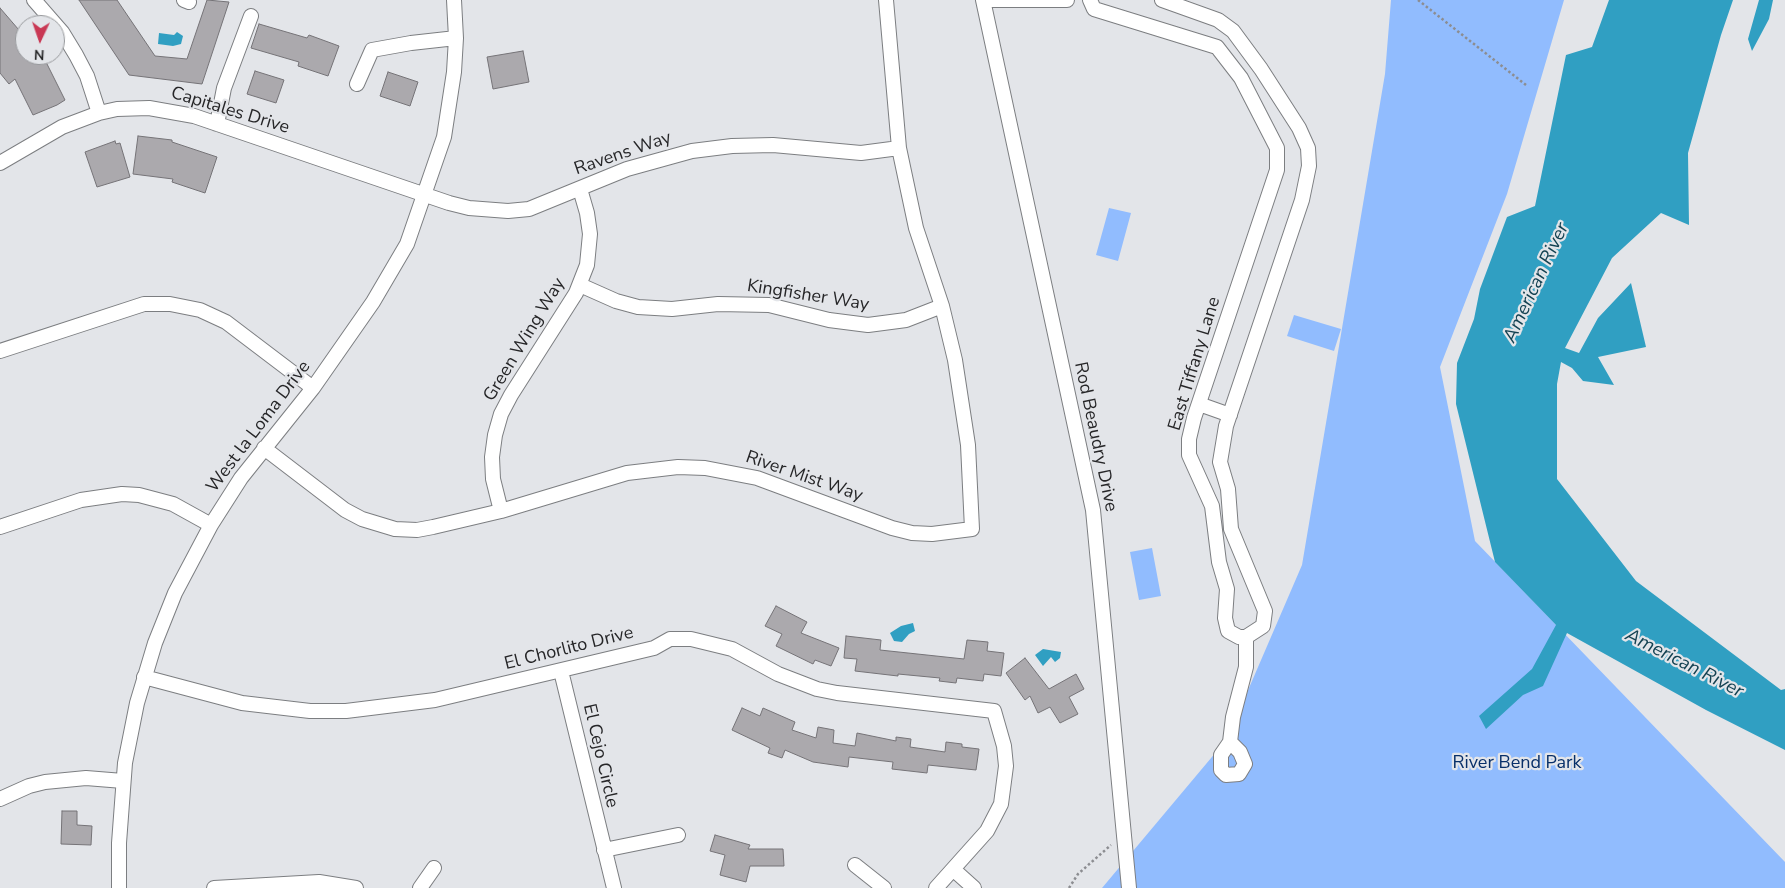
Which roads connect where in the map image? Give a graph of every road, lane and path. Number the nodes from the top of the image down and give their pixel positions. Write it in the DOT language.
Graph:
graph roads {
  1 [pos="454,0"];
  2 [pos="886,0"];
  3 [pos="983,0"];
  4 [pos="1067,0"];
  5 [pos="1090,0"];
  6 [pos="1162,0"];
  7 [pos="1418,0"];
  8 [pos="41,3"];
  9 [pos="251,16"];
  10 [pos="456,38"];
  11 [pos="357,84"];
  12 [pos="1526,85"];
  13 [pos="99,113"];
  14 [pos="218,124"];
  15 [pos="899,148"];
  16 [pos="0,162"];
  17 [pos="580,189"];
  18 [pos="424,194"];
  19 [pos="580,285"];
  20 [pos="942,306"];
  21 [pos="0,351"];
  22 [pos="313,388"];
  23 [pos="1199,404"];
  24 [pos="1230,415"];
  25 [pos="264,448"];
  26 [pos="501,511"];
  27 [pos="211,525"];
  28 [pos="0,527"];
  29 [pos="1246,636"];
  30 [pos="561,671"];
  31 [pos="144,677"];
  32 [pos="1230,742"];
  33 [pos="123,781"];
  34 [pos="0,799"];
  35 [pos="1123,834"];
  36 [pos="678,835"];
  37 [pos="604,850"];
  38 [pos="855,865"];
  39 [pos="434,868"];
  40 [pos="954,870"];
  41 [pos="119,888"];
  42 [pos="214,888"];
  43 [pos="356,888"];
  44 [pos="420,888"];
  45 [pos="614,888"];
  46 [pos="884,888"];
  47 [pos="936,888"];
  48 [pos="974,888"];
  49 [pos="1068,888"];
  50 [pos="1129,888"];
  1 -- 10 [label="street, West la Loma Drive"];
  2 -- 15 [label="street, River Mist Way"];
  3 -- 4 [label="street"];
  3 -- 35 [label="street, Rod Beaudry Drive"];
  5 -- 23 [label="street, East Tiffany Lane"];
  6 -- 24 [label="street"];
  7 -- 12 [label="path"];
  8 -- 13 [label="street"];
  9 -- 14 [label="street"];
  10 -- 11 [label="street"];
  10 -- 18 [label="street, West la Loma Drive"];
  13 -- 14 [label="street, Capitales Drive"];
  13 -- 16 [label="street, Capitales Drive"];
  14 -- 18 [label="street, Capitales Drive"];
  15 -- 17 [label="street, Ravens Way"];
  15 -- 20 [label="street, River Mist Way"];
  17 -- 18 [label="street, Ravens Way"];
  17 -- 19 [label="street, Green Wing Way"];
  18 -- 22 [label="street, West la Loma Drive"];
  19 -- 20 [label="street, Kingfisher Way"];
  19 -- 26 [label="street, Green Wing Way"];
  20 -- 26 [label="street, River Mist Way"];
  21 -- 22 [label="street"];
  22 -- 25 [label="street, West la Loma Drive"];
  23 -- 24 [label="street"];
  23 -- 29 [label="street, East Tiffany Lane"];
  24 -- 29 [label="street"];
  25 -- 26 [label="street, River Mist Way"];
  25 -- 27 [label="street, West la Loma Drive"];
  27 -- 28 [label="street"];
  27 -- 31 [label="street, West la Loma Drive"];
  29 -- 32 [label="street"];
  30 -- 31 [label="street, El Chorlito Drive"];
  30 -- 37 [label="street, El Cejo Circle"];
  30 -- 40 [label="street, El Chorlito Drive"];
  31 -- 33 [label="street, West la Loma Drive"];
  33 -- 34 [label="street"];
  33 -- 41 [label="street, West la Loma Drive"];
  35 -- 49 [label="path"];
  35 -- 50 [label="street, Rod Beaudry Drive"];
  36 -- 37 [label="street"];
  37 -- 45 [label="street, El Cejo Circle"];
  38 -- 46 [label="street"];
  39 -- 44 [label="street"];
  40 -- 47 [label="street"];
  40 -- 48 [label="street"];
  42 -- 43 [label="street"];
}
